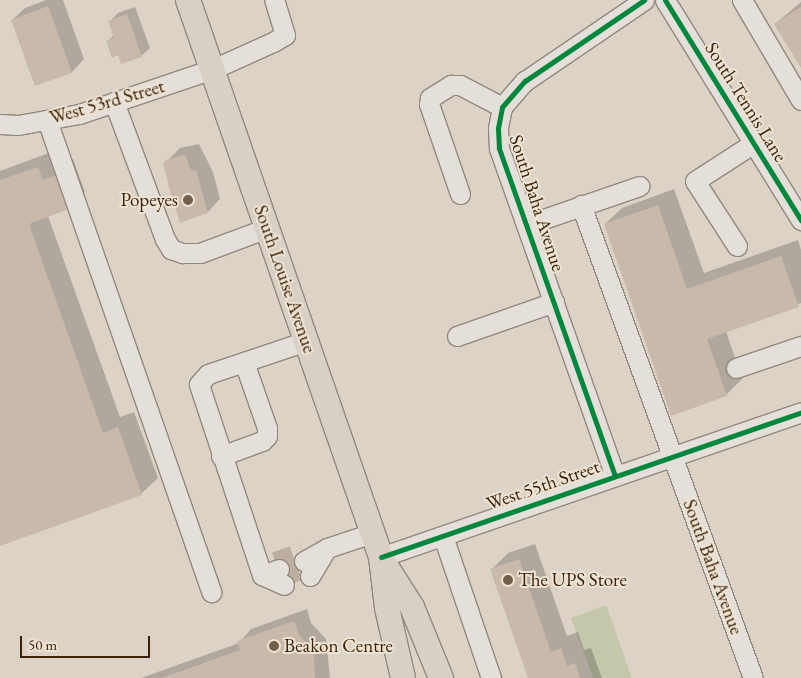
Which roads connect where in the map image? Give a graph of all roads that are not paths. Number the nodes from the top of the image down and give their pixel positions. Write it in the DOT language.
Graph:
graph roads {
  1 [pos="188,0"];
  2 [pos="274,0"];
  3 [pos="644,0"];
  4 [pos="666,0"];
  5 [pos="742,0"];
  6 [pos="212,69"];
  7 [pos="801,100"];
  8 [pos="114,102"];
  9 [pos="502,108"];
  10 [pos="47,120"];
  11 [pos="0,124"];
  12 [pos="754,144"];
  13 [pos="639,186"];
  14 [pos="794,193"];
  15 [pos="460,194"];
  16 [pos="581,205"];
  17 [pos="801,220"];
  18 [pos="526,224"];
  19 [pos="267,228"];
  20 [pos="737,246"];
  21 [pos="554,302"];
  22 [pos="457,336"];
  23 [pos="306,341"];
  24 [pos="801,346"];
  25 [pos="244,362"];
  26 [pos="736,368"];
  27 [pos="801,412"];
  28 [pos="221,456"];
  29 [pos="674,457"];
  30 [pos="615,476"];
  31 [pos="372,532"];
  32 [pos="443,536"];
  33 [pos="381,558"];
  34 [pos="305,564"];
  35 [pos="276,573"];
  36 [pos="211,592"];
  37 [pos="403,678"];
  38 [pos="441,678"];
  39 [pos="491,678"];
  40 [pos="753,678"];
  1 -- 6 [label="main road, South Louise Avenue"];
  2 -- 6 [label="street, West 53rd Street"];
  3 -- 9 [label="street"];
  4 -- 12 [label="street, South Tennis Lane"];
  5 -- 7 [label="street"];
  6 -- 8 [label="street, West 53rd Street"];
  6 -- 19 [label="main road, South Louise Avenue"];
  8 -- 10 [label="street, West 53rd Street"];
  8 -- 19 [label="street"];
  9 -- 15 [label="street"];
  9 -- 18 [label="street, South Baha Avenue"];
  10 -- 11 [label="street, West 53rd Street"];
  10 -- 36 [label="street"];
  12 -- 14 [label="street, South Tennis Lane"];
  12 -- 20 [label="street"];
  13 -- 16 [label="street"];
  14 -- 17 [label="street, South Tennis Lane"];
  16 -- 18 [label="street"];
  16 -- 29 [label="street, South Baha Avenue"];
  18 -- 21 [label="street, South Baha Avenue"];
  19 -- 23 [label="main road, South Louise Avenue"];
  21 -- 22 [label="street"];
  21 -- 30 [label="street, South Baha Avenue"];
  23 -- 25 [label="street"];
  23 -- 31 [label="main road, South Louise Avenue"];
  24 -- 26 [label="street"];
  25 -- 28 [label="street"];
  25 -- 28 [label="street"];
  27 -- 29 [label="street, West 55th Street"];
  28 -- 35 [label="street"];
  29 -- 30 [label="street, West 55th Street"];
  29 -- 40 [label="street, South Baha Avenue"];
  30 -- 32 [label="street, West 55th Street"];
  31 -- 33 [label="main road, South Louise Avenue"];
  31 -- 34 [label="street"];
  32 -- 33 [label="street, West 55th Street"];
  32 -- 39 [label="street"];
  33 -- 37 [label="main road, South Louise Avenue"];
  33 -- 38 [label="main road, South Louise Avenue"];
}
